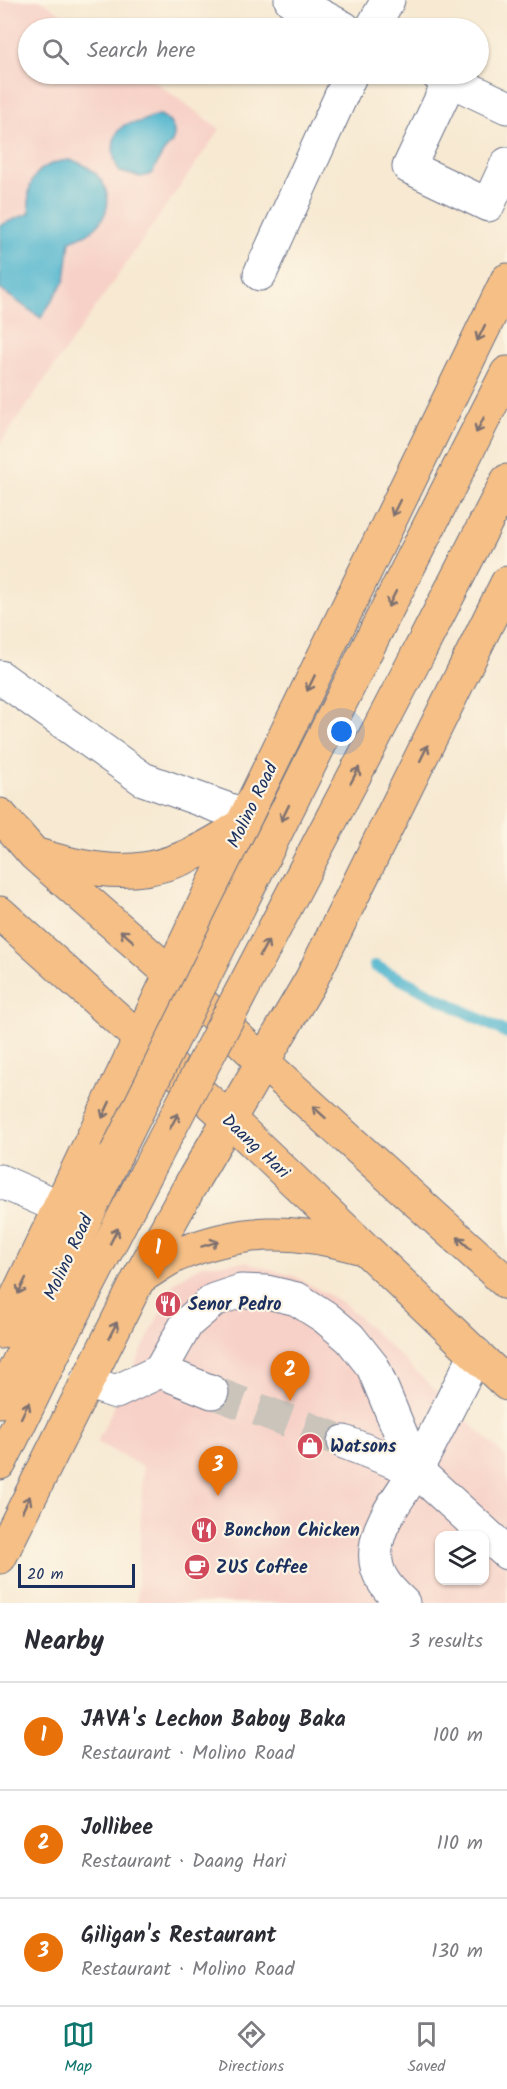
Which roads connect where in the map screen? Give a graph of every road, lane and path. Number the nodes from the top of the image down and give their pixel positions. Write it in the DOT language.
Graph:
graph roads {
  1 [pos="291,0"];
  2 [pos="388,0"];
  3 [pos="325,18"];
  4 [pos="378,18"];
  5 [pos="346,84"];
  6 [pos="440,84"];
  7 [pos="458,84"];
  8 [pos="507,106"];
  9 [pos="507,164"];
  10 [pos="260,274"];
  11 [pos="507,280"];
  12 [pos="507,373"];
  13 [pos="507,482"];
  14 [pos="507,583"];
  15 [pos="0,677"];
  16 [pos="0,815"];
  17 [pos="240,829"];
  18 [pos="34,854"];
  19 [pos="0,913"];
  20 [pos="171,975"];
  21 [pos="140,1038"];
  22 [pos="263,1062"];
  23 [pos="229,1119"];
  24 [pos="0,1181"];
  25 [pos="60,1207"];
  26 [pos="363,1248"];
  27 [pos="139,1278"];
  28 [pos="507,1282"];
  29 [pos="0,1332"];
  30 [pos="476,1354"];
  31 [pos="160,1371"];
  32 [pos="86,1382"];
  33 [pos="507,1384"];
  34 [pos="212,1392"];
  35 [pos="0,1401"];
  36 [pos="344,1442"];
  37 [pos="0,1462"];
  38 [pos="416,1470"];
  39 [pos="507,1553"];
  40 [pos="0,1557"];
  41 [pos="403,1603"];
  1 -- 3 [label="street"];
  2 -- 4 [label="street"];
  5 -- 10 [label="street"];
  6 -- 9 [label="street"];
  7 -- 8 [label="street"];
  11 -- 17 [label="main road, Molino Road, one-way"];
  12 -- 35 [label="main road, Molino Road, one-way, bridge"];
  37 -- 13 [label="main road, Molino Road, one-way, bridge"];
  22 -- 14 [label="main road, one-way"];
  15 -- 17 [label="street"];
  16 -- 18 [label="main road"];
  17 -- 18 [label="main road"];
  17 -- 20 [label="main road, Molino Road"];
  20 -- 18 [label="main road, one-way"];
  19 -- 21 [label="main road, Daang Hari"];
  20 -- 21 [label="main road, Molino Road"];
  20 -- 22 [label="main road"];
  21 -- 23 [label="main road, Daang Hari"];
  21 -- 25 [label="main road, Molino Road, one-way"];
  22 -- 23 [label="main road"];
  28 -- 22 [label="main road, one-way"];
  23 -- 26 [label="main road, Daang Hari"];
  23 -- 27 [label="main road"];
  24 -- 25 [label="street"];
  25 -- 29 [label="main road, Molino Road, one-way"];
  27 -- 26 [label="main road, one-way"];
  26 -- 30 [label="main road, Daang Hari"];
  32 -- 27 [label="main road, one-way"];
  30 -- 33 [label="main road, Daang Hari"];
  30 -- 38 [label="street"];
  31 -- 32 [label="street"];
  31 -- 34 [label="street"];
  31 -- 38 [label="street"];
  40 -- 32 [label="main road, one-way"];
  36 -- 38 [label="street"];
  38 -- 39 [label="street"];
  38 -- 41 [label="street"];
}
